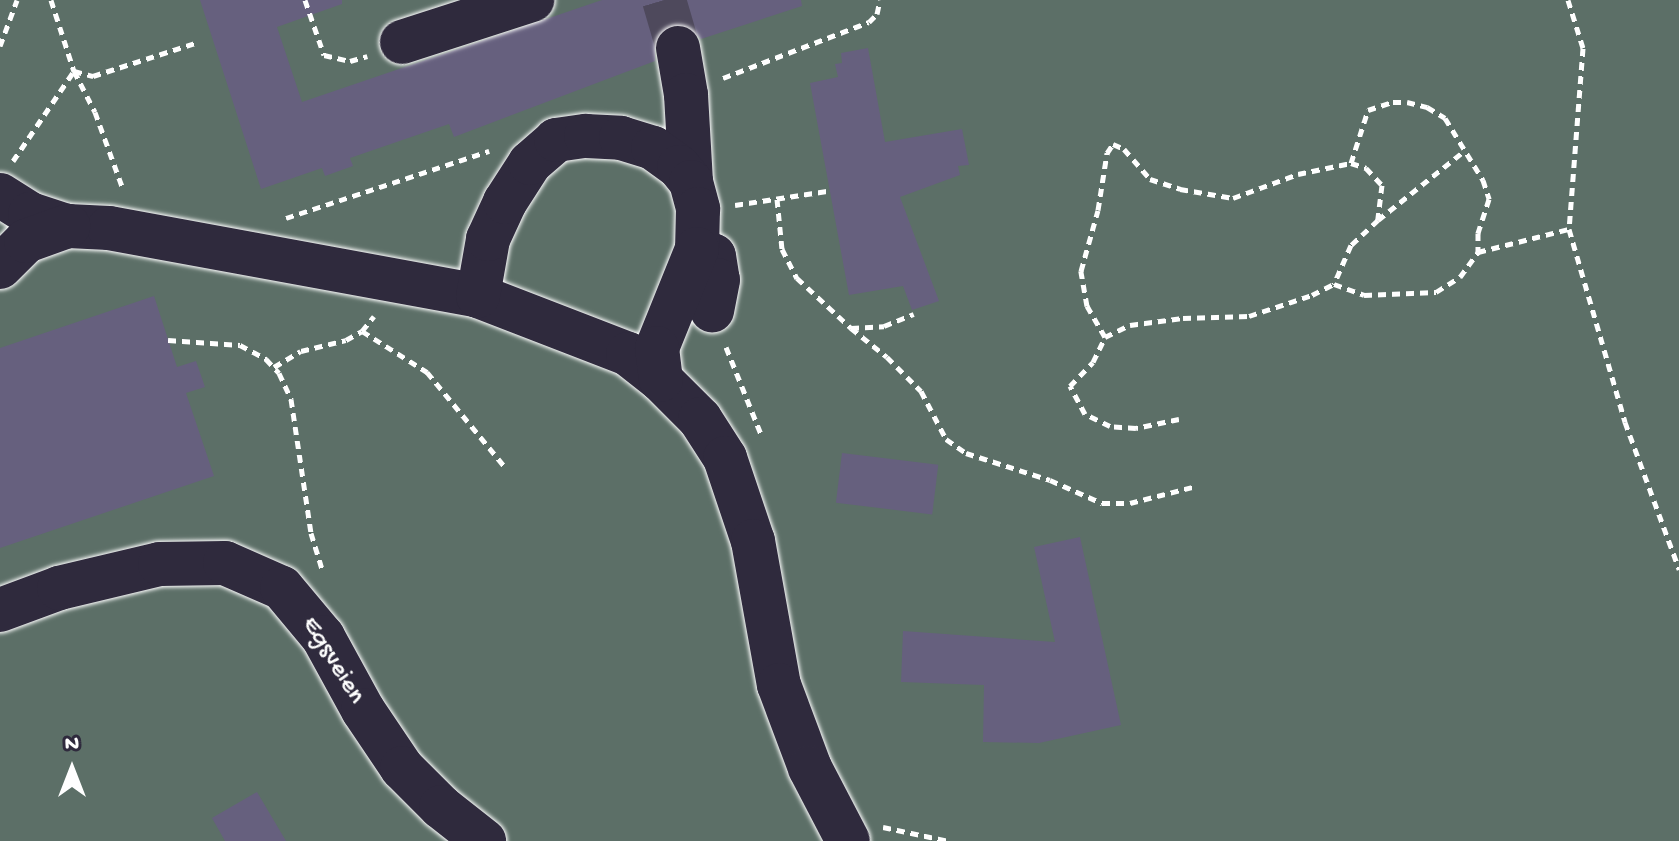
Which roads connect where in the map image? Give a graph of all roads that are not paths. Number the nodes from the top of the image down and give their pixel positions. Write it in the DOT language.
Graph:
graph roads {
  1 [pos="532,0"];
  2 [pos="402,42"];
  3 [pos="678,48"];
  4 [pos="3,184"];
  5 [pos="710,187"];
  6 [pos="68,226"];
  7 [pos="697,249"];
  8 [pos="0,267"];
  9 [pos="478,296"];
  10 [pos="712,310"];
  11 [pos="661,380"];
  12 [pos="0,610"];
  13 [pos="863,833"];
  14 [pos="484,841"];
  1 -- 2 [label="street"];
  3 -- 5 [label="street"];
  4 -- 6 [label="street"];
  5 -- 7 [label="street"];
  5 -- 9 [label="street"];
  6 -- 8 [label="street"];
  6 -- 9 [label="street"];
  7 -- 10 [label="street"];
  7 -- 11 [label="street"];
  9 -- 11 [label="street"];
  11 -- 13 [label="street"];
  12 -- 14 [label="street, Egsveien"];
}
